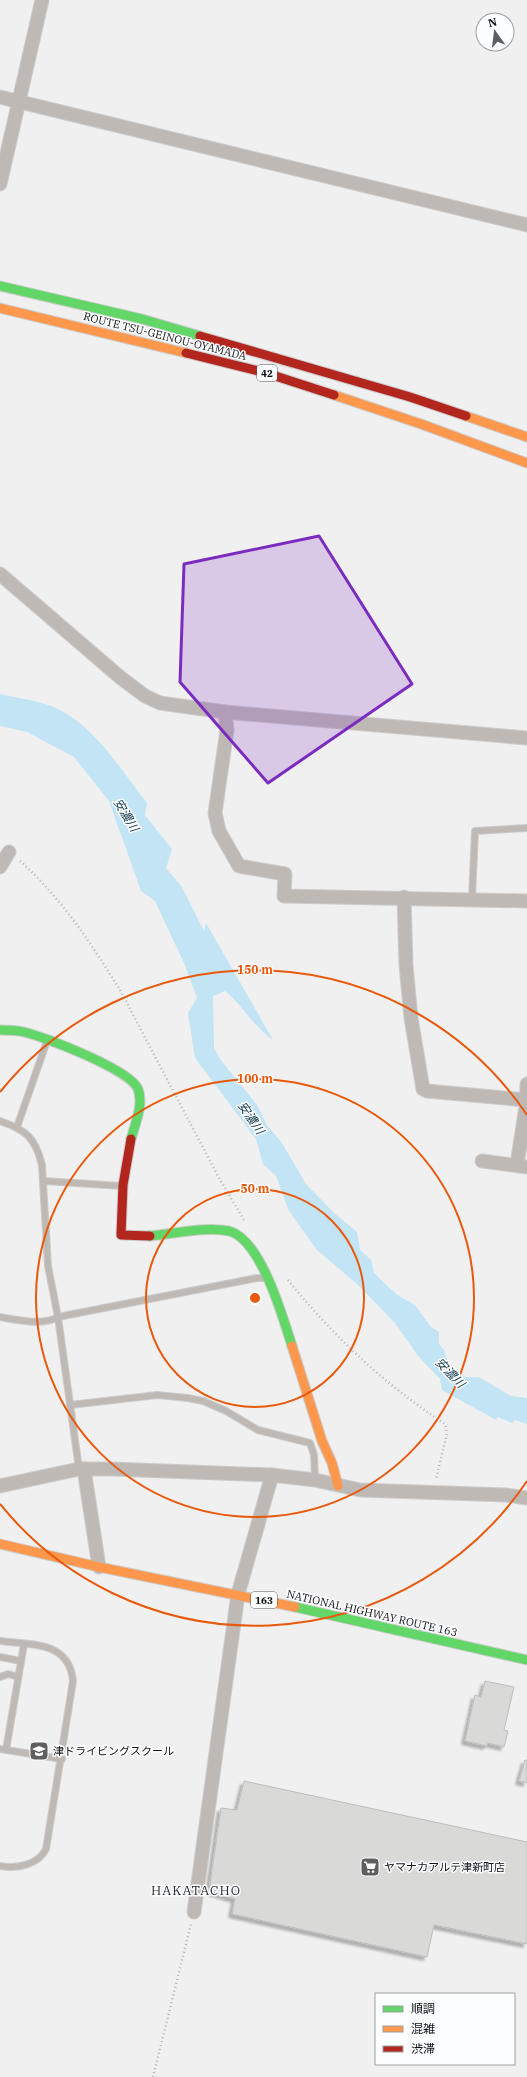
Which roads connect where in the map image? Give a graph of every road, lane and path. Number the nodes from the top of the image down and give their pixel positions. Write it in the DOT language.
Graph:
graph roads {
  1 [pos="42,0"];
  2 [pos="0,97"];
  3 [pos="19,102"];
  4 [pos="0,184"];
  5 [pos="527,225"];
  6 [pos="0,286"];
  7 [pos="0,308"];
  8 [pos="527,437"];
  9 [pos="527,464"];
  10 [pos="0,574"];
  11 [pos="225,712"];
  12 [pos="527,738"];
  13 [pos="527,828"];
  14 [pos="9,852"];
  15 [pos="0,867"];
  16 [pos="404,897"];
  17 [pos="472,898"];
  18 [pos="527,901"];
  19 [pos="0,1030"];
  20 [pos="47,1039"];
  21 [pos="527,1084"];
  22 [pos="526,1100"];
  23 [pos="0,1121"];
  24 [pos="17,1127"];
  25 [pos="482,1161"];
  26 [pos="522,1166"];
  27 [pos="44,1181"];
  28 [pos="124,1186"];
  29 [pos="246,1222"];
  30 [pos="284,1276"];
  31 [pos="269,1279"];
  32 [pos="0,1317"];
  33 [pos="58,1317"];
  34 [pos="70,1405"];
  35 [pos="82,1469"];
  36 [pos="272,1475"];
  37 [pos="315,1480"];
  38 [pos="0,1486"];
  39 [pos="338,1486"];
  40 [pos="434,1492"];
  41 [pos="527,1498"];
  42 [pos="0,1544"];
  43 [pos="100,1566"];
  44 [pos="238,1594"];
  45 [pos="0,1640"];
  46 [pos="24,1644"];
  47 [pos="0,1657"];
  48 [pos="21,1660"];
  49 [pos="527,1660"];
  50 [pos="0,1677"];
  51 [pos="18,1677"];
  52 [pos="3,1750"];
  53 [pos="62,1759"];
  54 [pos="0,1866"];
  55 [pos="194,1912"];
  56 [pos="153,2077"];
  1 -- 3 [label="street"];
  2 -- 3 [label="street"];
  3 -- 4 [label="street"];
  3 -- 5 [label="street"];
  6 -- 8 [label="main road, ROUTE TSU-GEINOU-OYAMADA / 42"];
  7 -- 9 [label="main road, ROUTE TSU-GEINOU-OYAMADA / 42"];
  10 -- 11 [label="street"];
  11 -- 12 [label="street"];
  11 -- 16 [label="street"];
  13 -- 17 [label="lane"];
  14 -- 15 [label="street"];
  14 -- 29 [label="path"];
  16 -- 17 [label="street"];
  16 -- 22 [label="street"];
  17 -- 18 [label="street"];
  19 -- 20 [label="main road"];
  20 -- 24 [label="lane"];
  20 -- 28 [label="main road"];
  21 -- 22 [label="street"];
  22 -- 26 [label="street"];
  23 -- 24 [label="lane"];
  24 -- 27 [label="lane"];
  25 -- 26 [label="street"];
  27 -- 28 [label="lane"];
  27 -- 33 [label="lane"];
  28 -- 31 [label="main road"];
  30 -- 40 [label="path"];
  31 -- 33 [label="lane"];
  31 -- 39 [label="main road"];
  32 -- 33 [label="lane"];
  33 -- 34 [label="lane"];
  34 -- 35 [label="lane"];
  34 -- 37 [label="lane"];
  35 -- 36 [label="street"];
  35 -- 38 [label="street"];
  35 -- 43 [label="street"];
  36 -- 37 [label="street"];
  36 -- 44 [label="street"];
  37 -- 39 [label="street"];
  39 -- 40 [label="street"];
  40 -- 41 [label="street"];
  42 -- 43 [label="main road, NATIONAL HIGHWAY ROUTE 163 / 163"];
  43 -- 44 [label="main road, NATIONAL HIGHWAY ROUTE 163 / 163"];
  44 -- 49 [label="main road, NATIONAL HIGHWAY ROUTE 163 / 163"];
  44 -- 55 [label="street"];
  45 -- 46 [label="lane"];
  46 -- 48 [label="lane"];
  46 -- 53 [label="lane"];
  47 -- 48 [label="lane"];
  48 -- 51 [label="lane"];
  50 -- 51 [label="lane"];
  51 -- 52 [label="lane"];
  52 -- 53 [label="lane"];
  53 -- 54 [label="lane"];
  55 -- 56 [label="path"];
}
